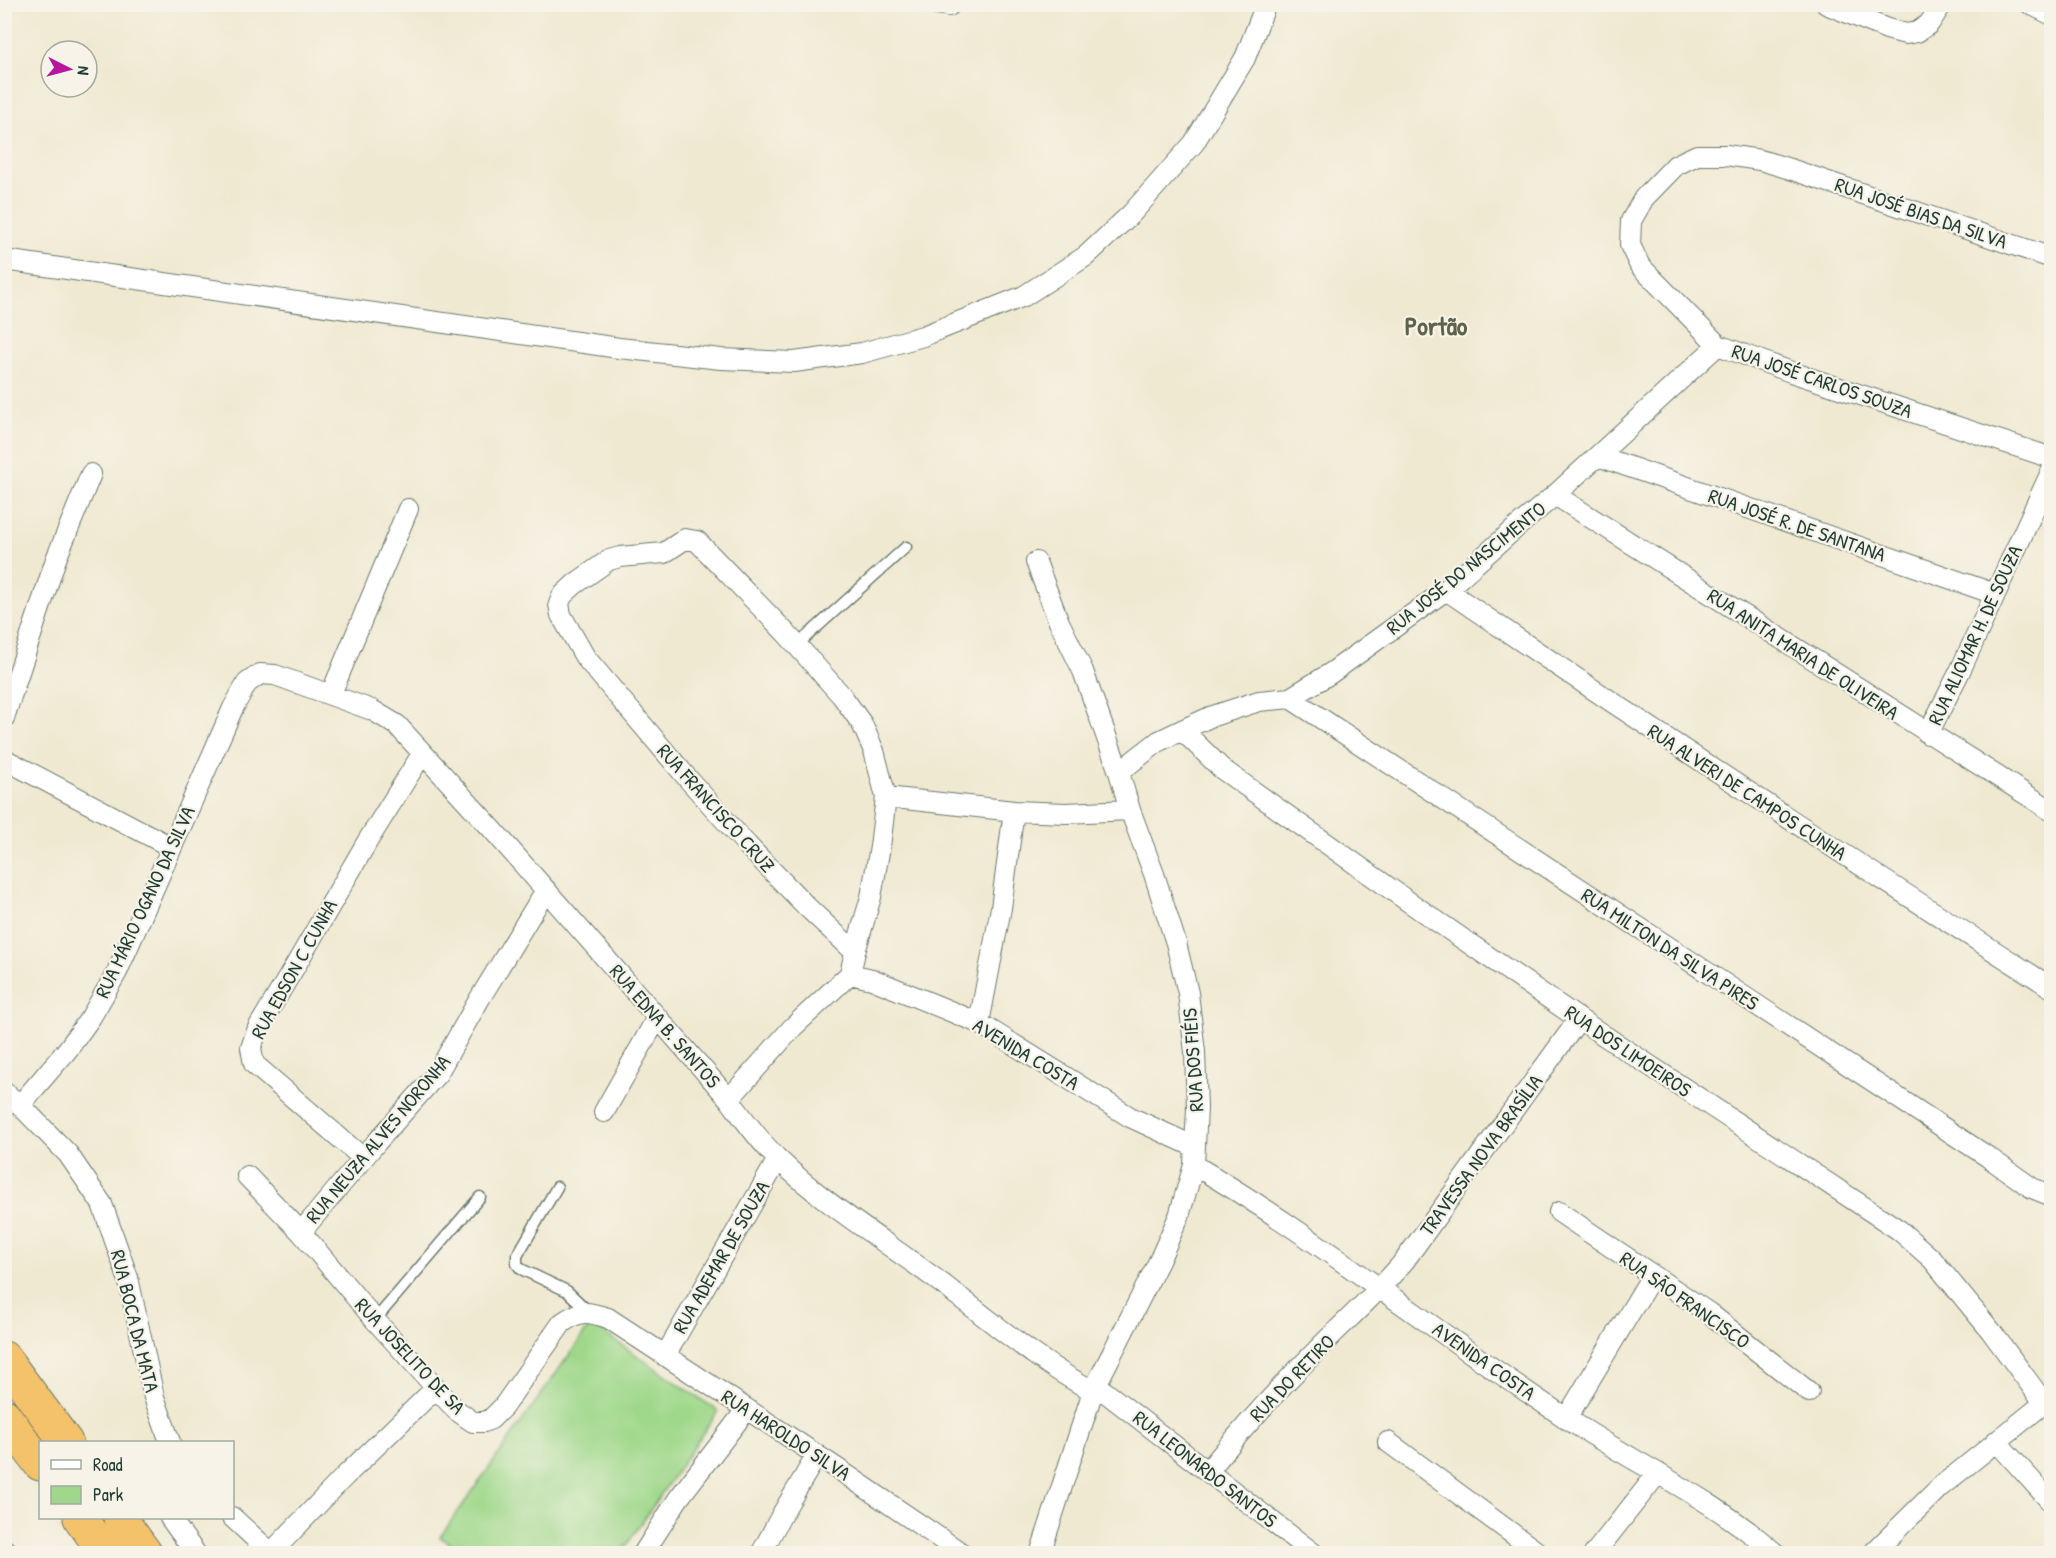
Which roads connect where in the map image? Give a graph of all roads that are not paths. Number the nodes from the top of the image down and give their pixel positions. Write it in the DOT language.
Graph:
graph roads {
  1 [pos="1266,4"];
  2 [pos="1826,4"];
  3 [pos="1942,4"];
  4 [pos="2030,4"];
  5 [pos="2052,15"];
  6 [pos="1790,169"];
  7 [pos="2052,258"];
  8 [pos="4,260"];
  9 [pos="1718,345"];
  10 [pos="1598,456"];
  11 [pos="2052,458"];
  12 [pos="2052,470"];
  13 [pos="91,474"];
  14 [pos="1555,495"];
  15 [pos="408,509"];
  16 [pos="906,547"];
  17 [pos="1036,562"];
  18 [pos="1446,590"];
  19 [pos="1995,594"];
  20 [pos="797,645"];
  21 [pos="247,683"];
  22 [pos="331,694"];
  23 [pos="1290,698"];
  24 [pos="4,718"];
  25 [pos="1182,730"];
  26 [pos="1928,734"];
  27 [pos="422,754"];
  28 [pos="4,759"];
  29 [pos="1119,772"];
  30 [pos="886,797"];
  31 [pos="1130,810"];
  32 [pos="1014,811"];
  33 [pos="2052,811"];
  34 [pos="171,847"];
  35 [pos="546,890"];
  36 [pos="855,952"];
  37 [pos="850,974"];
  38 [pos="2052,988"];
  39 [pos="657,1018"];
  40 [pos="1579,1019"];
  41 [pos="979,1023"];
  42 [pos="4,1092"];
  43 [pos="729,1099"];
  44 [pos="20,1105"];
  45 [pos="604,1112"];
  46 [pos="1195,1156"];
  47 [pos="363,1158"];
  48 [pos="778,1159"];
  49 [pos="247,1176"];
  50 [pos="557,1187"];
  51 [pos="2052,1196"];
  52 [pos="480,1197"];
  53 [pos="1559,1212"];
  54 [pos="301,1232"];
  55 [pos="1652,1276"];
  56 [pos="1381,1289"];
  57 [pos="599,1315"];
  58 [pos="375,1320"];
  59 [pos="665,1356"];
  60 [pos="4,1358"];
  61 [pos="436,1388"];
  62 [pos="1094,1388"];
  63 [pos="1809,1392"];
  64 [pos="2048,1400"];
  65 [pos="746,1410"];
  66 [pos="4,1415"];
  67 [pos="1566,1419"];
  68 [pos="65,1441"];
  69 [pos="167,1441"];
  70 [pos="1388,1442"];
  71 [pos="1996,1442"];
  72 [pos="817,1455"];
  73 [pos="39,1463"];
  74 [pos="1208,1471"];
  75 [pos="1658,1473"];
  76 [pos="2052,1503"];
  77 [pos="81,1519"];
  78 [pos="121,1519"];
  79 [pos="171,1519"];
  80 [pos="234,1519"];
  81 [pos="272,1553"];
  82 [pos="1875,1553"];
  83 [pos="106,1554"];
  84 [pos="146,1554"];
  85 [pos="196,1554"];
  86 [pos="643,1554"];
  87 [pos="761,1554"];
  88 [pos="963,1554"];
  89 [pos="1040,1554"];
  90 [pos="1314,1554"];
  91 [pos="1540,1554"];
  92 [pos="1594,1554"];
  93 [pos="1776,1554"];
  1 -- 8 [label="street"];
  2 -- 3 [label="street"];
  4 -- 5 [label="street"];
  6 -- 7 [label="street, RUA JOSÉ BIAS DA SILVA"];
  6 -- 9 [label="street, RUA JOSÉ CARLOS SOUZA"];
  9 -- 10 [label="street, RUA JOSÉ DO NASCIMENTO"];
  9 -- 11 [label="street, RUA JOSÉ CARLOS SOUZA"];
  10 -- 14 [label="street, RUA JOSÉ DO NASCIMENTO"];
  10 -- 19 [label="street, RUA JOSÉ R. DE SANTANA"];
  12 -- 19 [label="street, RUA ALIOMAR H. DE SOUZA"];
  13 -- 24 [label="street"];
  14 -- 18 [label="street, RUA JOSÉ DO NASCIMENTO"];
  14 -- 26 [label="street, RUA ANITA MARIA DE OLIVEIRA"];
  15 -- 22 [label="street"];
  16 -- 20 [label="lane"];
  17 -- 29 [label="street, RUA DOS FIÉIS"];
  18 -- 23 [label="street, RUA JOSÉ DO NASCIMENTO"];
  18 -- 38 [label="street, RUA ALVERI DE CAMPOS CUNHA"];
  19 -- 26 [label="street, RUA ALIOMAR H. DE SOUZA"];
  20 -- 30 [label="street"];
  20 -- 36 [label="street, RUA FRANCISCO CRUZ"];
  21 -- 22 [label="street, RUA EDNA B. SANTOS"];
  21 -- 34 [label="street, RUA MÁRIO OGANO DA SILVA"];
  22 -- 27 [label="street, RUA EDNA B. SANTOS"];
  23 -- 25 [label="street, RUA JOSÉ DO NASCIMENTO"];
  23 -- 51 [label="street, RUA MILTON DA SILVA PIRES"];
  25 -- 29 [label="street, RUA JOSÉ DO NASCIMENTO"];
  25 -- 40 [label="street, RUA DOS LIMOEIROS"];
  26 -- 33 [label="street, RUA ANITA MARIA DE OLIVEIRA"];
  27 -- 35 [label="street, RUA EDNA B. SANTOS"];
  27 -- 47 [label="street, RUA EDSON C CUNHA"];
  28 -- 34 [label="street"];
  29 -- 31 [label="street, RUA DOS FIÉIS"];
  30 -- 32 [label="street"];
  30 -- 36 [label="street"];
  31 -- 32 [label="street"];
  31 -- 46 [label="street, RUA DOS FIÉIS"];
  32 -- 41 [label="street"];
  34 -- 44 [label="street, RUA MÁRIO OGANO DA SILVA"];
  35 -- 39 [label="street, RUA EDNA B. SANTOS"];
  35 -- 47 [label="street, RUA NEUZA ALVES NORONHA"];
  36 -- 37 [label="street"];
  37 -- 41 [label="street, AVENIDA COSTA"];
  37 -- 43 [label="street"];
  39 -- 43 [label="street, RUA EDNA B. SANTOS"];
  39 -- 45 [label="street"];
  40 -- 56 [label="street, TRAVESSA NOVA BRASÍLIA"];
  40 -- 64 [label="street, RUA DOS LIMOEIROS"];
  41 -- 46 [label="street, AVENIDA COSTA"];
  42 -- 44 [label="street, RUA BOCA DA MATA"];
  43 -- 48 [label="street, RUA EDNA B. SANTOS"];
  44 -- 69 [label="street, RUA BOCA DA MATA"];
  46 -- 56 [label="street, AVENIDA COSTA"];
  46 -- 62 [label="street, RUA DOS FIÉIS"];
  47 -- 54 [label="street, RUA NEUZA ALVES NORONHA"];
  48 -- 59 [label="street, RUA ADEMAR DE SOUZA"];
  48 -- 62 [label="street, RUA EDNA B. SANTOS"];
  49 -- 54 [label="street, RUA JOSELITO DE SA"];
  50 -- 57 [label="lane"];
  52 -- 58 [label="lane"];
  53 -- 55 [label="street, RUA SÃO FRANCISCO"];
  54 -- 58 [label="street, RUA JOSELITO DE SA"];
  55 -- 63 [label="street, RUA SÃO FRANCISCO"];
  55 -- 67 [label="street"];
  56 -- 67 [label="street, AVENIDA COSTA"];
  56 -- 74 [label="street, RUA DO RETIRO"];
  57 -- 59 [label="street, RUA HAROLDO SILVA"];
  57 -- 61 [label="street, RUA JOSELITO DE SA"];
  58 -- 61 [label="street, RUA JOSELITO DE SA"];
  59 -- 65 [label="street, RUA HAROLDO SILVA"];
  60 -- 68 [label="highway"];
  61 -- 81 [label="street"];
  62 -- 74 [label="street, RUA LEONARDO SANTOS"];
  62 -- 89 [label="street, RUA DOS FIÉIS"];
  64 -- 71 [label="street"];
  65 -- 72 [label="street, RUA HAROLDO SILVA"];
  65 -- 86 [label="street"];
  66 -- 73 [label="highway"];
  67 -- 75 [label="street, AVENIDA COSTA"];
  70 -- 91 [label="street"];
  71 -- 76 [label="street"];
  71 -- 82 [label="street"];
  72 -- 87 [label="street"];
  72 -- 88 [label="street, RUA HAROLDO SILVA"];
  74 -- 90 [label="street, RUA LEONARDO SANTOS"];
  75 -- 92 [label="street"];
  75 -- 93 [label="street, AVENIDA COSTA"];
  77 -- 83 [label="highway"];
  78 -- 84 [label="highway"];
  79 -- 85 [label="street"];
  80 -- 81 [label="street"];
}
